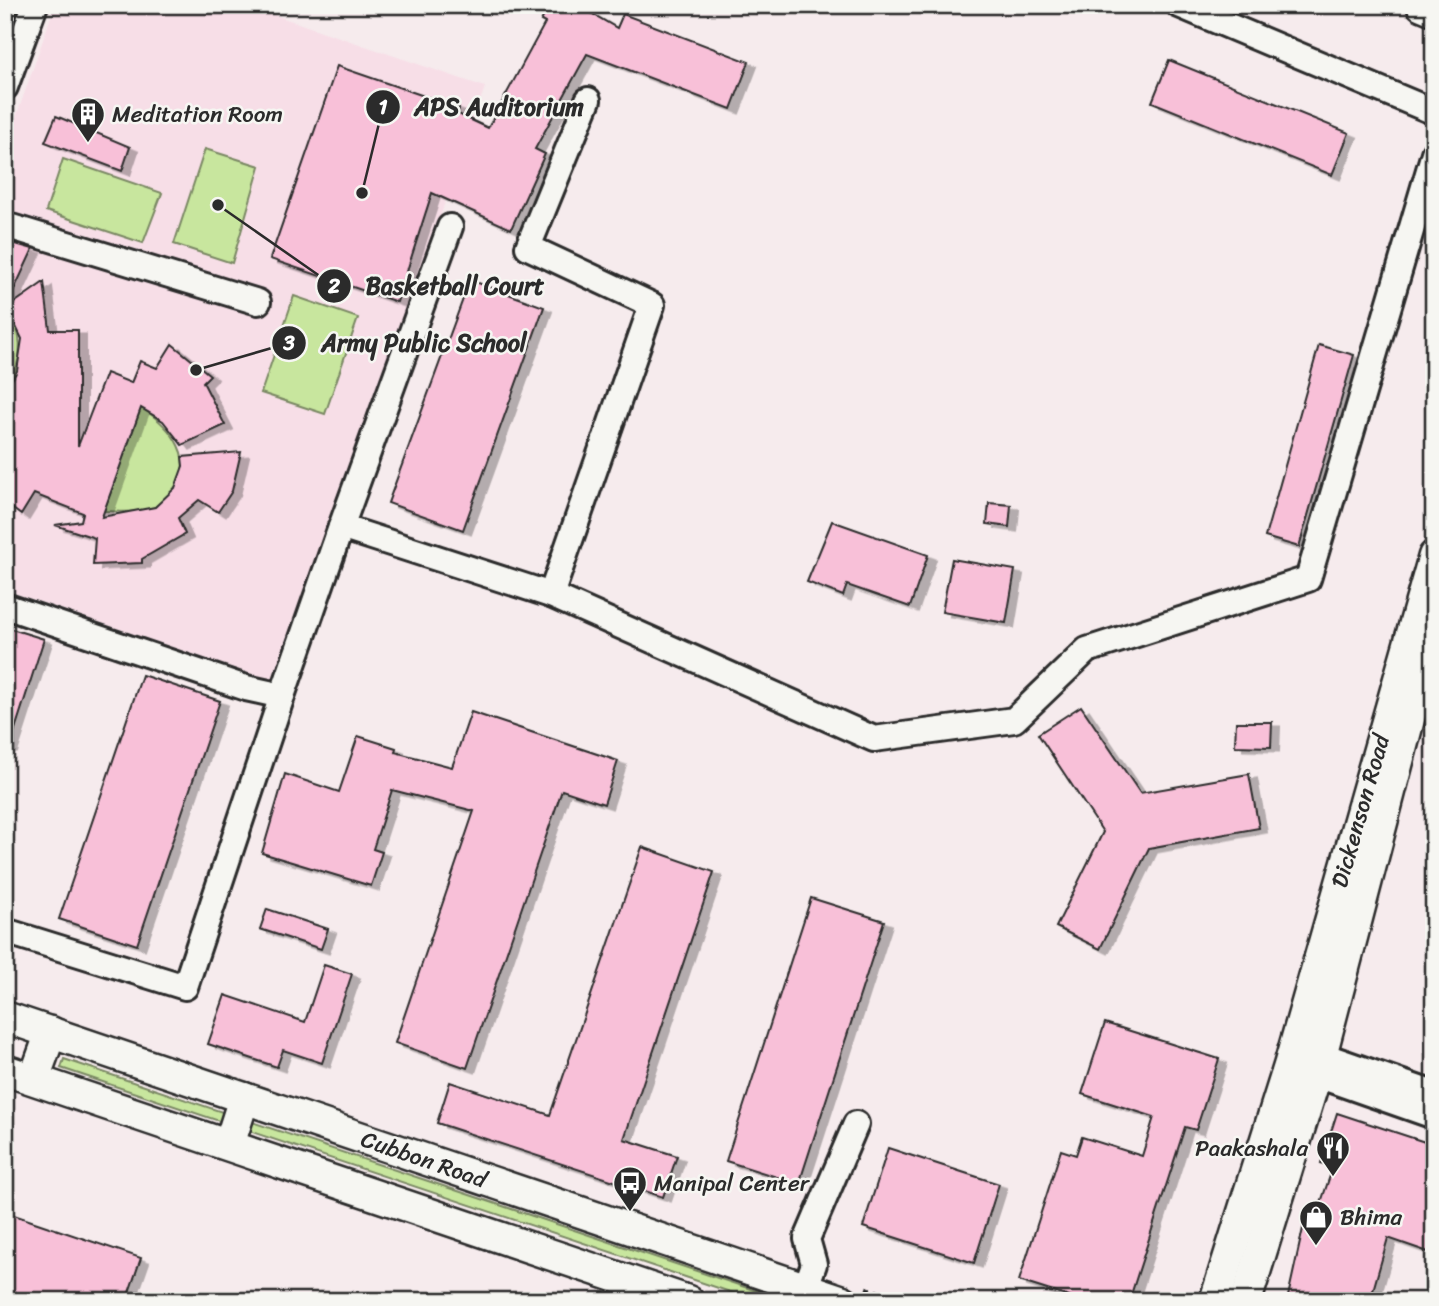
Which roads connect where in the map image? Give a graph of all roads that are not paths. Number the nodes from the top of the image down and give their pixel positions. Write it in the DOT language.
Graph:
graph roads {
  1 [pos="35,5"];
  2 [pos="1179,5"];
  3 [pos="1422,5"];
  4 [pos="1434,10"];
  5 [pos="5,87"];
  6 [pos="588,100"];
  7 [pos="1434,112"];
  8 [pos="1434,153"];
  9 [pos="5,225"];
  10 [pos="450,227"];
  11 [pos="258,302"];
  12 [pos="341,527"];
  13 [pos="1434,556"];
  14 [pos="551,594"];
  15 [pos="5,606"];
  16 [pos="1434,626"];
  17 [pos="282,696"];
  18 [pos="5,931"];
  19 [pos="5,1017"];
  20 [pos="51,1032"];
  21 [pos="1305,1060"];
  22 [pos="5,1070"];
  23 [pos="34,1079"];
  24 [pos="1434,1094"];
  25 [pos="244,1098"];
  26 [pos="1434,1116"];
  27 [pos="856,1124"];
  28 [pos="229,1145"];
  29 [pos="804,1295"];
  30 [pos="688,1301"];
  31 [pos="843,1301"];
  32 [pos="1215,1301"];
  33 [pos="1246,1301"];
  1 -- 5 [label="street"];
  2 -- 7 [label="street"];
  3 -- 4 [label="main road"];
  6 -- 14 [label="street"];
  8 -- 14 [label="street"];
  9 -- 11 [label="street"];
  10 -- 12 [label="street"];
  12 -- 14 [label="street"];
  12 -- 17 [label="street"];
  13 -- 21 [label="main road, Dickenson Road"];
  15 -- 17 [label="street"];
  16 -- 21 [label="main road, Dickenson Road"];
  17 -- 18 [label="street"];
  19 -- 20 [label="main road, Cubbon Road"];
  20 -- 23 [label="main road"];
  20 -- 25 [label="main road, Cubbon Road"];
  21 -- 24 [label="street"];
  21 -- 26 [label="street"];
  21 -- 32 [label="main road, Dickenson Road"];
  21 -- 33 [label="main road, Dickenson Road"];
  22 -- 23 [label="main road"];
  23 -- 28 [label="main road"];
  25 -- 28 [label="main road"];
  25 -- 29 [label="main road, Cubbon Road"];
  27 -- 29 [label="street"];
  28 -- 30 [label="main road"];
  29 -- 31 [label="main road, Cubbon Road"];
}
